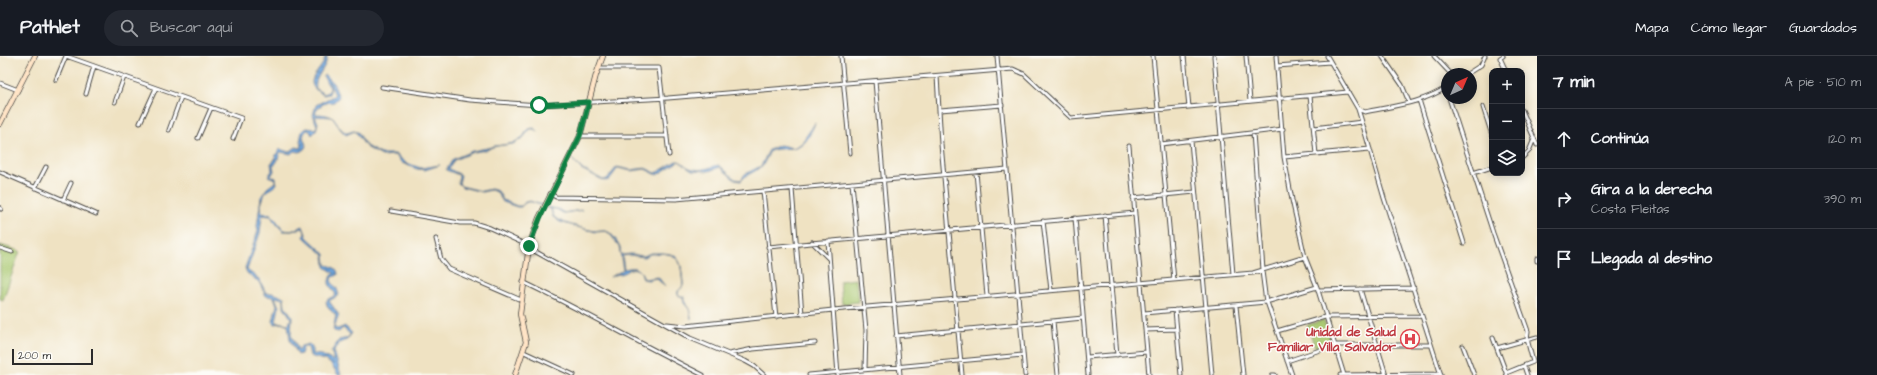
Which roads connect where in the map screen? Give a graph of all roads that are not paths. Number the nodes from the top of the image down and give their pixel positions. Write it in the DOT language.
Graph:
graph roads {
  1 [pos="35,56"];
  2 [pos="66,56"];
  3 [pos="603,56"];
  4 [pos="841,56"];
  5 [pos="997,56"];
  6 [pos="1153,56"];
  7 [pos="1184,56"];
  8 [pos="1214,56"];
  9 [pos="1246,56"];
  10 [pos="1276,56"];
  11 [pos="1327,56"];
  12 [pos="1382,56"];
  13 [pos="1434,56"];
  14 [pos="1485,56"];
  15 [pos="1503,56"];
  16 [pos="1330,62"];
  17 [pos="94,66"];
  18 [pos="1277,66"];
  19 [pos="598,68"];
  20 [pos="1445,68"];
  21 [pos="1476,68"];
  22 [pos="1505,68"];
  23 [pos="999,70"];
  24 [pos="937,76"];
  25 [pos="124,77"];
  26 [pos="56,80"];
  27 [pos="875,81"];
  28 [pos="0,83"];
  29 [pos="844,84"];
  30 [pos="382,87"];
  31 [pos="156,88"];
  32 [pos="18,90"];
  33 [pos="1348,92"];
  34 [pos="1441,92"];
  35 [pos="86,94"];
  36 [pos="1310,96"];
  37 [pos="181,97"];
  38 [pos="662,98"];
  39 [pos="1280,98"];
  40 [pos="1419,100"];
  41 [pos="1250,101"];
  42 [pos="115,102"];
  43 [pos="589,102"];
  44 [pos="1409,102"];
  45 [pos="1218,104"];
  46 [pos="1451,104"];
  47 [pos="1002,105"];
  48 [pos="1189,107"];
  49 [pos="1483,107"];
  50 [pos="211,108"];
  51 [pos="1358,109"];
  52 [pos="940,110"];
  53 [pos="1158,110"];
  54 [pos="2,115"];
  55 [pos="1525,117"];
  56 [pos="140,122"];
  57 [pos="1362,122"];
  58 [pos="0,124"];
  59 [pos="1489,126"];
  60 [pos="1314,128"];
  61 [pos="1283,129"];
  62 [pos="169,130"];
  63 [pos="1253,133"];
  64 [pos="580,136"];
  65 [pos="667,136"];
  66 [pos="1221,137"];
  67 [pos="198,138"];
  68 [pos="1534,138"];
  69 [pos="233,139"];
  70 [pos="1191,141"];
  71 [pos="1161,144"];
  72 [pos="1129,146"];
  73 [pos="1537,146"];
  74 [pos="1370,149"];
  75 [pos="850,153"];
  76 [pos="1316,154"];
  77 [pos="669,155"];
  78 [pos="1525,155"];
  79 [pos="1284,157"];
  80 [pos="46,167"];
  81 [pos="1007,169"];
  82 [pos="1489,169"];
  83 [pos="0,172"];
  84 [pos="976,172"];
  85 [pos="1473,173"];
  86 [pos="944,175"];
  87 [pos="884,180"];
  88 [pos="71,183"];
  89 [pos="852,183"];
  90 [pos="35,188"];
  91 [pos="792,189"];
  92 [pos="763,192"];
  93 [pos="1195,192"];
  94 [pos="550,194"];
  95 [pos="1166,195"];
  96 [pos="1133,198"];
  97 [pos="62,200"];
  98 [pos="391,211"];
  99 [pos="1135,212"];
  100 [pos="96,214"];
  101 [pos="1105,215"];
  102 [pos="1075,218"];
  103 [pos="1043,221"];
  104 [pos="1012,224"];
  105 [pos="980,227"];
  106 [pos="949,230"];
  107 [pos="888,235"];
  108 [pos="857,238"];
  109 [pos="436,240"];
  110 [pos="828,241"];
  111 [pos="812,242"];
  112 [pos="1464,243"];
  113 [pos="796,244"];
  114 [pos="529,247"];
  115 [pos="768,247"];
  116 [pos="0,248"];
  117 [pos="12,252"];
  118 [pos="1305,258"];
  119 [pos="829,259"];
  120 [pos="1263,270"];
  121 [pos="1233,274"];
  122 [pos="1203,277"];
  123 [pos="1174,280"];
  124 [pos="523,282"];
  125 [pos="1142,282"];
  126 [pos="1110,285"];
  127 [pos="1081,288"];
  128 [pos="1318,288"];
  129 [pos="1414,288"];
  130 [pos="1360,289"];
  131 [pos="1051,290"];
  132 [pos="1018,293"];
  133 [pos="987,296"];
  134 [pos="955,299"];
  135 [pos="521,300"];
  136 [pos="1267,302"];
  137 [pos="894,305"];
  138 [pos="1236,306"];
  139 [pos="864,308"];
  140 [pos="1205,308"];
  141 [pos="833,310"];
  142 [pos="1175,310"];
  143 [pos="1144,313"];
  144 [pos="802,314"];
  145 [pos="1368,316"];
  146 [pos="1422,316"];
  147 [pos="776,317"];
  148 [pos="1325,317"];
  149 [pos="1083,318"];
  150 [pos="1053,321"];
  151 [pos="667,324"];
  152 [pos="1021,324"];
  153 [pos="1177,329"];
  154 [pos="958,330"];
  155 [pos="1145,330"];
  156 [pos="1277,331"];
  157 [pos="896,336"];
  158 [pos="1537,337"];
  159 [pos="1494,338"];
  160 [pos="1528,339"];
  161 [pos="815,343"];
  162 [pos="1335,345"];
  163 [pos="1377,345"];
  164 [pos="1431,345"];
  165 [pos="1463,346"];
  166 [pos="1497,348"];
  167 [pos="524,352"];
  168 [pos="1147,352"];
  169 [pos="728,354"];
  170 [pos="1023,354"];
  171 [pos="1117,355"];
  172 [pos="1087,357"];
  173 [pos="960,360"];
  174 [pos="1287,361"];
  175 [pos="899,366"];
  176 [pos="1524,366"];
  177 [pos="865,369"];
  178 [pos="838,374"];
  179 [pos="1344,374"];
  180 [pos="1386,374"];
  181 [pos="1506,374"];
  182 [pos="515,375"];
  183 [pos="574,375"];
  184 [pos="703,375"];
  185 [pos="764,375"];
  186 [pos="809,375"];
  187 [pos="900,375"];
  188 [pos="962,375"];
  189 [pos="1025,375"];
  190 [pos="1058,375"];
  191 [pos="1088,375"];
  192 [pos="1149,375"];
  193 [pos="1181,375"];
  194 [pos="1212,375"];
  195 [pos="1243,375"];
  196 [pos="1292,375"];
  197 [pos="1340,375"];
  198 [pos="1441,375"];
  199 [pos="1474,375"];
  200 [pos="1527,375"];
  1 -- 32 [label="main road"];
  2 -- 17 [label="street"];
  2 -- 26 [label="street"];
  3 -- 19 [label="main road"];
  4 -- 29 [label="street"];
  5 -- 23 [label="street"];
  6 -- 53 [label="street"];
  7 -- 48 [label="street"];
  8 -- 45 [label="street"];
  9 -- 41 [label="street"];
  10 -- 18 [label="street"];
  11 -- 16 [label="street"];
  12 -- 44 [label="street"];
  13 -- 20 [label="street"];
  14 -- 21 [label="street"];
  15 -- 22 [label="street"];
  16 -- 18 [label="street"];
  16 -- 33 [label="street"];
  17 -- 25 [label="street"];
  17 -- 35 [label="street"];
  18 -- 39 [label="street"];
  19 -- 38 [label="street"];
  19 -- 43 [label="main road"];
  23 -- 24 [label="street"];
  23 -- 47 [label="street"];
  23 -- 53 [label="street"];
  24 -- 27 [label="street"];
  24 -- 52 [label="street"];
  25 -- 31 [label="street"];
  25 -- 42 [label="street"];
  27 -- 29 [label="street"];
  27 -- 87 [label="street"];
  28 -- 32 [label="street"];
  29 -- 38 [label="street"];
  29 -- 75 [label="street"];
  30 -- 43 [label="street"];
  31 -- 37 [label="street"];
  31 -- 56 [label="street"];
  32 -- 54 [label="main road"];
  33 -- 36 [label="street"];
  33 -- 51 [label="street"];
  34 -- 40 [label="street"];
  36 -- 39 [label="street"];
  36 -- 60 [label="street"];
  37 -- 50 [label="street"];
  37 -- 62 [label="street"];
  38 -- 43 [label="street"];
  38 -- 65 [label="street"];
  39 -- 41 [label="street"];
  39 -- 61 [label="street"];
  40 -- 44 [label="street"];
  40 -- 112 [label="street"];
  41 -- 45 [label="street"];
  43 -- 64 [label="main road"];
  44 -- 51 [label="street"];
  45 -- 48 [label="street"];
  45 -- 66 [label="street"];
  46 -- 85 [label="street"];
  47 -- 52 [label="street"];
  47 -- 81 [label="street"];
  48 -- 53 [label="street"];
  49 -- 59 [label="street"];
  50 -- 67 [label="street"];
  50 -- 69 [label="street"];
  51 -- 57 [label="street"];
  52 -- 86 [label="street"];
  53 -- 71 [label="street"];
  54 -- 58 [label="main road"];
  55 -- 68 [label="street"];
  57 -- 60 [label="street"];
  57 -- 74 [label="street"];
  60 -- 76 [label="street"];
  61 -- 63 [label="street"];
  61 -- 79 [label="street"];
  63 -- 66 [label="street"];
  63 -- 120 [label="street"];
  64 -- 65 [label="street"];
  64 -- 94 [label="main road"];
  65 -- 77 [label="street"];
  66 -- 70 [label="street"];
  66 -- 121 [label="street"];
  68 -- 73 [label="street"];
  68 -- 78 [label="street"];
  70 -- 71 [label="street"];
  70 -- 93 [label="street"];
  71 -- 95 [label="street"];
  72 -- 96 [label="street"];
  74 -- 76 [label="street"];
  74 -- 129 [label="street"];
  76 -- 79 [label="street"];
  79 -- 118 [label="street"];
  80 -- 90 [label="street"];
  81 -- 84 [label="street"];
  81 -- 104 [label="street"];
  82 -- 85 [label="street"];
  83 -- 90 [label="street"];
  84 -- 86 [label="street"];
  84 -- 105 [label="street"];
  85 -- 160 [label="street"];
  86 -- 87 [label="street"];
  86 -- 106 [label="street"];
  87 -- 89 [label="street"];
  87 -- 107 [label="street"];
  88 -- 97 [label="street"];
  89 -- 91 [label="street"];
  89 -- 108 [label="street"];
  90 -- 97 [label="street"];
  91 -- 92 [label="street"];
  91 -- 113 [label="street"];
  92 -- 94 [label="street"];
  92 -- 115 [label="street"];
  93 -- 95 [label="street"];
  93 -- 122 [label="street"];
  94 -- 114 [label="main road"];
  95 -- 96 [label="street"];
  95 -- 123 [label="street"];
  96 -- 99 [label="street"];
  97 -- 100 [label="street"];
  98 -- 114 [label="street"];
  99 -- 101 [label="street"];
  99 -- 125 [label="street"];
  101 -- 102 [label="street"];
  101 -- 126 [label="street"];
  102 -- 103 [label="street"];
  102 -- 127 [label="street"];
  103 -- 104 [label="street"];
  103 -- 131 [label="street"];
  104 -- 105 [label="street"];
  104 -- 132 [label="street"];
  105 -- 106 [label="street"];
  105 -- 133 [label="street"];
  106 -- 107 [label="street"];
  106 -- 134 [label="street"];
  107 -- 108 [label="street"];
  107 -- 137 [label="street"];
  108 -- 110 [label="street"];
  108 -- 139 [label="street"];
  109 -- 135 [label="street"];
  110 -- 111 [label="street"];
  110 -- 119 [label="street"];
  111 -- 113 [label="street"];
  111 -- 119 [label="street"];
  113 -- 115 [label="street"];
  113 -- 144 [label="street"];
  114 -- 124 [label="main road"];
  114 -- 151 [label="street"];
  115 -- 147 [label="street"];
  116 -- 117 [label="street"];
  118 -- 120 [label="street"];
  118 -- 128 [label="street"];
  119 -- 141 [label="street"];
  120 -- 121 [label="street"];
  120 -- 136 [label="street"];
  121 -- 122 [label="street"];
  122 -- 123 [label="street"];
  122 -- 140 [label="street"];
  123 -- 125 [label="street"];
  124 -- 135 [label="main road"];
  124 -- 184 [label="street"];
  125 -- 126 [label="street"];
  125 -- 143 [label="street"];
  126 -- 127 [label="street"];
  126 -- 171 [label="street"];
  127 -- 131 [label="street"];
  127 -- 149 [label="street"];
  128 -- 130 [label="street"];
  128 -- 136 [label="street"];
  128 -- 148 [label="street"];
  129 -- 130 [label="street"];
  129 -- 146 [label="street"];
  130 -- 145 [label="street"];
  131 -- 132 [label="street"];
  132 -- 133 [label="street"];
  132 -- 152 [label="street"];
  133 -- 134 [label="street"];
  134 -- 137 [label="street"];
  134 -- 154 [label="street"];
  135 -- 167 [label="main road"];
  136 -- 138 [label="street"];
  136 -- 156 [label="street"];
  137 -- 139 [label="street"];
  137 -- 157 [label="street"];
  138 -- 140 [label="street"];
  138 -- 195 [label="street"];
  139 -- 141 [label="street"];
  139 -- 177 [label="street"];
  140 -- 142 [label="street"];
  140 -- 194 [label="street"];
  141 -- 144 [label="street"];
  141 -- 178 [label="street"];
  142 -- 143 [label="street"];
  142 -- 153 [label="street"];
  143 -- 155 [label="street"];
  144 -- 147 [label="street"];
  145 -- 146 [label="street"];
  145 -- 148 [label="street"];
  145 -- 163 [label="street"];
  146 -- 164 [label="street"];
  147 -- 151 [label="street"];
  148 -- 156 [label="street"];
  148 -- 162 [label="street"];
  149 -- 150 [label="street"];
  149 -- 172 [label="street"];
  150 -- 152 [label="street"];
  150 -- 190 [label="street"];
  151 -- 169 [label="street"];
  152 -- 154 [label="street"];
  152 -- 170 [label="street"];
  153 -- 155 [label="street"];
  153 -- 193 [label="street"];
  154 -- 157 [label="street"];
  154 -- 173 [label="street"];
  155 -- 168 [label="street"];
  156 -- 174 [label="street"];
  157 -- 175 [label="street"];
  158 -- 160 [label="street"];
  159 -- 166 [label="street"];
  160 -- 166 [label="street"];
  160 -- 176 [label="street"];
  161 -- 169 [label="street"];
  162 -- 163 [label="street"];
  162 -- 174 [label="street"];
  162 -- 179 [label="street"];
  163 -- 164 [label="street"];
  163 -- 180 [label="street"];
  164 -- 198 [label="street"];
  165 -- 199 [label="street"];
  166 -- 181 [label="street"];
  167 -- 182 [label="main road"];
  167 -- 183 [label="street"];
  168 -- 171 [label="street"];
  168 -- 192 [label="street"];
  169 -- 185 [label="street"];
  170 -- 173 [label="street"];
  170 -- 189 [label="street"];
  171 -- 172 [label="street"];
  172 -- 191 [label="street"];
  173 -- 175 [label="street"];
  173 -- 188 [label="street"];
  174 -- 196 [label="street"];
  175 -- 177 [label="street"];
  175 -- 187 [label="street"];
  176 -- 181 [label="street"];
  176 -- 200 [label="street"];
  177 -- 178 [label="street"];
  178 -- 186 [label="street"];
  179 -- 180 [label="street"];
  179 -- 197 [label="street"];
  180 -- 198 [label="street"];
}
